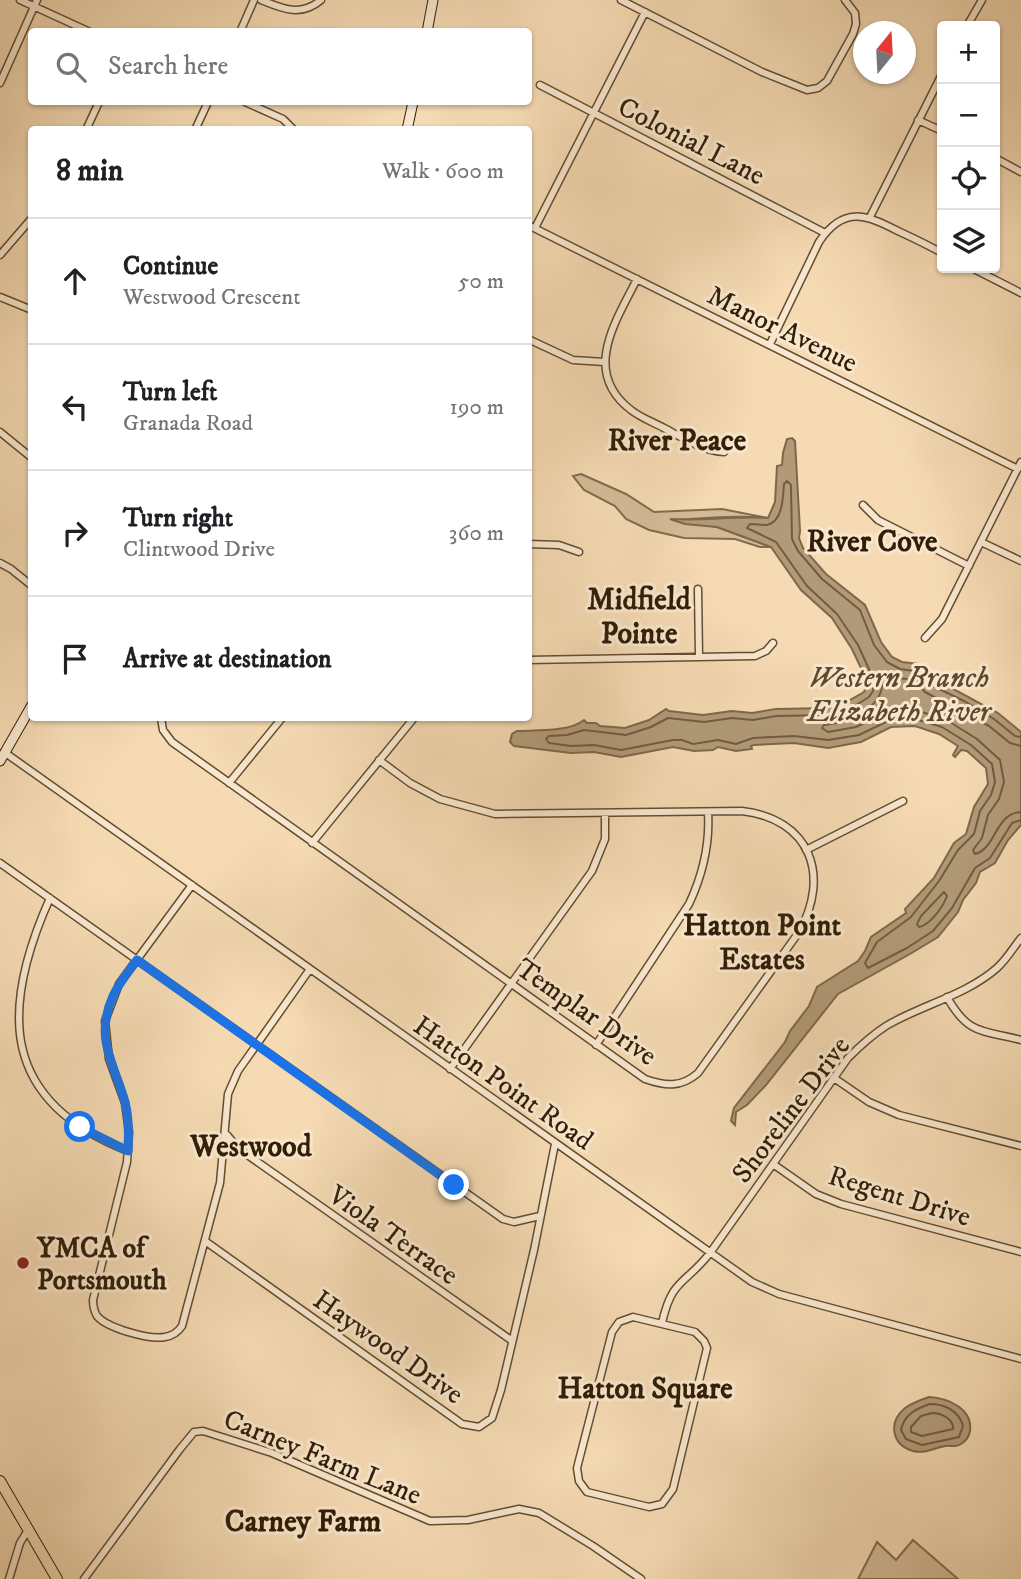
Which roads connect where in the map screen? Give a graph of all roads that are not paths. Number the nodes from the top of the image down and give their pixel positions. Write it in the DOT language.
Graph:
graph roads {
  1 [pos="20,0"];
  2 [pos="254,0"];
  3 [pos="261,0"];
  4 [pos="321,0"];
  5 [pos="433,0"];
  6 [pos="621,0"];
  7 [pos="845,0"];
  8 [pos="982,0"];
  9 [pos="36,3"];
  10 [pos="645,12"];
  11 [pos="970,21"];
  12 [pos="83,28"];
  13 [pos="242,28"];
  14 [pos="427,28"];
  15 [pos="0,83"];
  16 [pos="937,84"];
  17 [pos="540,85"];
  18 [pos="98,105"];
  19 [pos="207,105"];
  20 [pos="252,105"];
  21 [pos="411,105"];
  22 [pos="593,112"];
  23 [pos="919,120"];
  24 [pos="88,126"];
  25 [pos="197,126"];
  26 [pos="290,126"];
  27 [pos="408,126"];
  28 [pos="937,129"];
  29 [pos="1000,161"];
  30 [pos="1021,172"];
  31 [pos="870,217"];
  32 [pos="28,223"];
  33 [pos="532,226"];
  34 [pos="825,233"];
  35 [pos="937,250"];
  36 [pos="0,255"];
  37 [pos="982,273"];
  38 [pos="637,279"];
  39 [pos="1021,293"];
  40 [pos="0,297"];
  41 [pos="28,308"];
  42 [pos="532,341"];
  43 [pos="770,344"];
  44 [pos="605,362"];
  45 [pos="0,432"];
  46 [pos="724,452"];
  47 [pos="28,454"];
  48 [pos="1020,465"];
  49 [pos="863,505"];
  50 [pos="981,542"];
  51 [pos="532,544"];
  52 [pos="579,552"];
  53 [pos="1021,561"];
  54 [pos="0,563"];
  55 [pos="969,566"];
  56 [pos="28,583"];
  57 [pos="698,589"];
  58 [pos="925,638"];
  59 [pos="773,643"];
  60 [pos="699,657"];
  61 [pos="532,660"];
  62 [pos="28,712"];
  63 [pos="162,721"];
  64 [pos="280,721"];
  65 [pos="412,721"];
  66 [pos="2,757"];
  67 [pos="379,760"];
  68 [pos="229,783"];
  69 [pos="903,801"];
  70 [pos="708,811"];
  71 [pos="605,813"];
  72 [pos="312,843"];
  73 [pos="806,850"];
  74 [pos="0,863"];
  75 [pos="192,885"];
  76 [pos="50,898"];
  77 [pos="1021,938"];
  78 [pos="137,960"];
  79 [pos="310,969"];
  80 [pos="511,984"];
  81 [pos="947,997"];
  82 [pos="1021,1040"];
  83 [pos="257,1045"];
  84 [pos="596,1045"];
  85 [pos="450,1069"];
  86 [pos="834,1078"];
  87 [pos="226,1131"];
  88 [pos="555,1144"];
  89 [pos="1021,1146"];
  90 [pos="128,1151"];
  91 [pos="774,1164"];
  92 [pos="540,1216"];
  93 [pos="205,1241"];
  94 [pos="1021,1252"];
  95 [pos="710,1254"];
  96 [pos="662,1323"];
  97 [pos="511,1340"];
  98 [pos="1021,1359"];
  99 [pos="0,1481"];
  100 [pos="28,1530"];
  101 [pos="9,1579"];
  102 [pos="57,1579"];
  103 [pos="84,1579"];
  104 [pos="641,1579"];
  1 -- 9 [label="street"];
  2 -- 13 [label="street"];
  3 -- 4 [label="street"];
  5 -- 14 [label="main road"];
  6 -- 10 [label="street"];
  7 -- 10 [label="street"];
  8 -- 11 [label="street"];
  9 -- 12 [label="street"];
  9 -- 15 [label="street"];
  10 -- 22 [label="street"];
  16 -- 23 [label="street"];
  17 -- 22 [label="street, Colonial Lane"];
  18 -- 24 [label="street"];
  19 -- 25 [label="street"];
  20 -- 26 [label="street"];
  21 -- 27 [label="main road"];
  22 -- 33 [label="street"];
  22 -- 34 [label="street, Colonial Lane"];
  23 -- 28 [label="street"];
  23 -- 31 [label="street"];
  29 -- 30 [label="street"];
  31 -- 34 [label="street"];
  31 -- 35 [label="street"];
  32 -- 36 [label="street"];
  33 -- 38 [label="street, Manor Avenue"];
  34 -- 43 [label="street"];
  37 -- 39 [label="street"];
  38 -- 43 [label="street, Manor Avenue"];
  38 -- 44 [label="street"];
  40 -- 41 [label="street"];
  42 -- 44 [label="street"];
  43 -- 48 [label="street, Manor Avenue"];
  44 -- 46 [label="street"];
  45 -- 47 [label="street"];
  48 -- 50 [label="street"];
  49 -- 55 [label="street"];
  50 -- 53 [label="street"];
  50 -- 55 [label="street"];
  51 -- 52 [label="street"];
  54 -- 56 [label="street"];
  55 -- 58 [label="street"];
  57 -- 60 [label="street"];
  59 -- 60 [label="street"];
  60 -- 61 [label="street"];
  62 -- 66 [label="main road"];
  63 -- 68 [label="street, Templar Drive"];
  64 -- 68 [label="street"];
  65 -- 67 [label="street"];
  66 -- 75 [label="street, Hatton Point Road"];
  67 -- 71 [label="street, Templar Drive"];
  67 -- 72 [label="street"];
  68 -- 72 [label="street, Templar Drive"];
  69 -- 73 [label="street"];
  70 -- 71 [label="street, Templar Drive"];
  70 -- 73 [label="street, Templar Drive"];
  70 -- 84 [label="street"];
  71 -- 80 [label="street"];
  72 -- 80 [label="street, Templar Drive"];
  73 -- 84 [label="street, Templar Drive"];
  74 -- 76 [label="street"];
  75 -- 78 [label="street"];
  75 -- 79 [label="street, Hatton Point Road"];
  76 -- 78 [label="street"];
  76 -- 90 [label="street"];
  77 -- 81 [label="street, Shoreline Drive"];
  78 -- 83 [label="street"];
  78 -- 90 [label="street"];
  79 -- 83 [label="street"];
  79 -- 85 [label="street, Hatton Point Road"];
  80 -- 84 [label="street, Templar Drive"];
  80 -- 85 [label="street"];
  81 -- 82 [label="street"];
  81 -- 86 [label="street, Shoreline Drive"];
  83 -- 87 [label="street"];
  83 -- 92 [label="street"];
  85 -- 88 [label="street, Hatton Point Road"];
  86 -- 89 [label="street"];
  86 -- 91 [label="street, Shoreline Drive"];
  87 -- 93 [label="street"];
  87 -- 97 [label="street, Viola Terrace"];
  88 -- 92 [label="street, Haywood Drive"];
  88 -- 95 [label="street, Hatton Point Road"];
  90 -- 93 [label="street"];
  91 -- 94 [label="street, Regent Drive"];
  91 -- 95 [label="street, Shoreline Drive"];
  92 -- 97 [label="street, Haywood Drive"];
  93 -- 97 [label="street, Haywood Drive"];
  95 -- 96 [label="street, Shoreline Drive"];
  95 -- 98 [label="street, Hatton Point Road"];
  96 -- 96 [label="street"];
  99 -- 100 [label="main road"];
  100 -- 101 [label="street"];
  100 -- 102 [label="main road"];
  103 -- 104 [label="street, Carney Farm Lane"];
}
